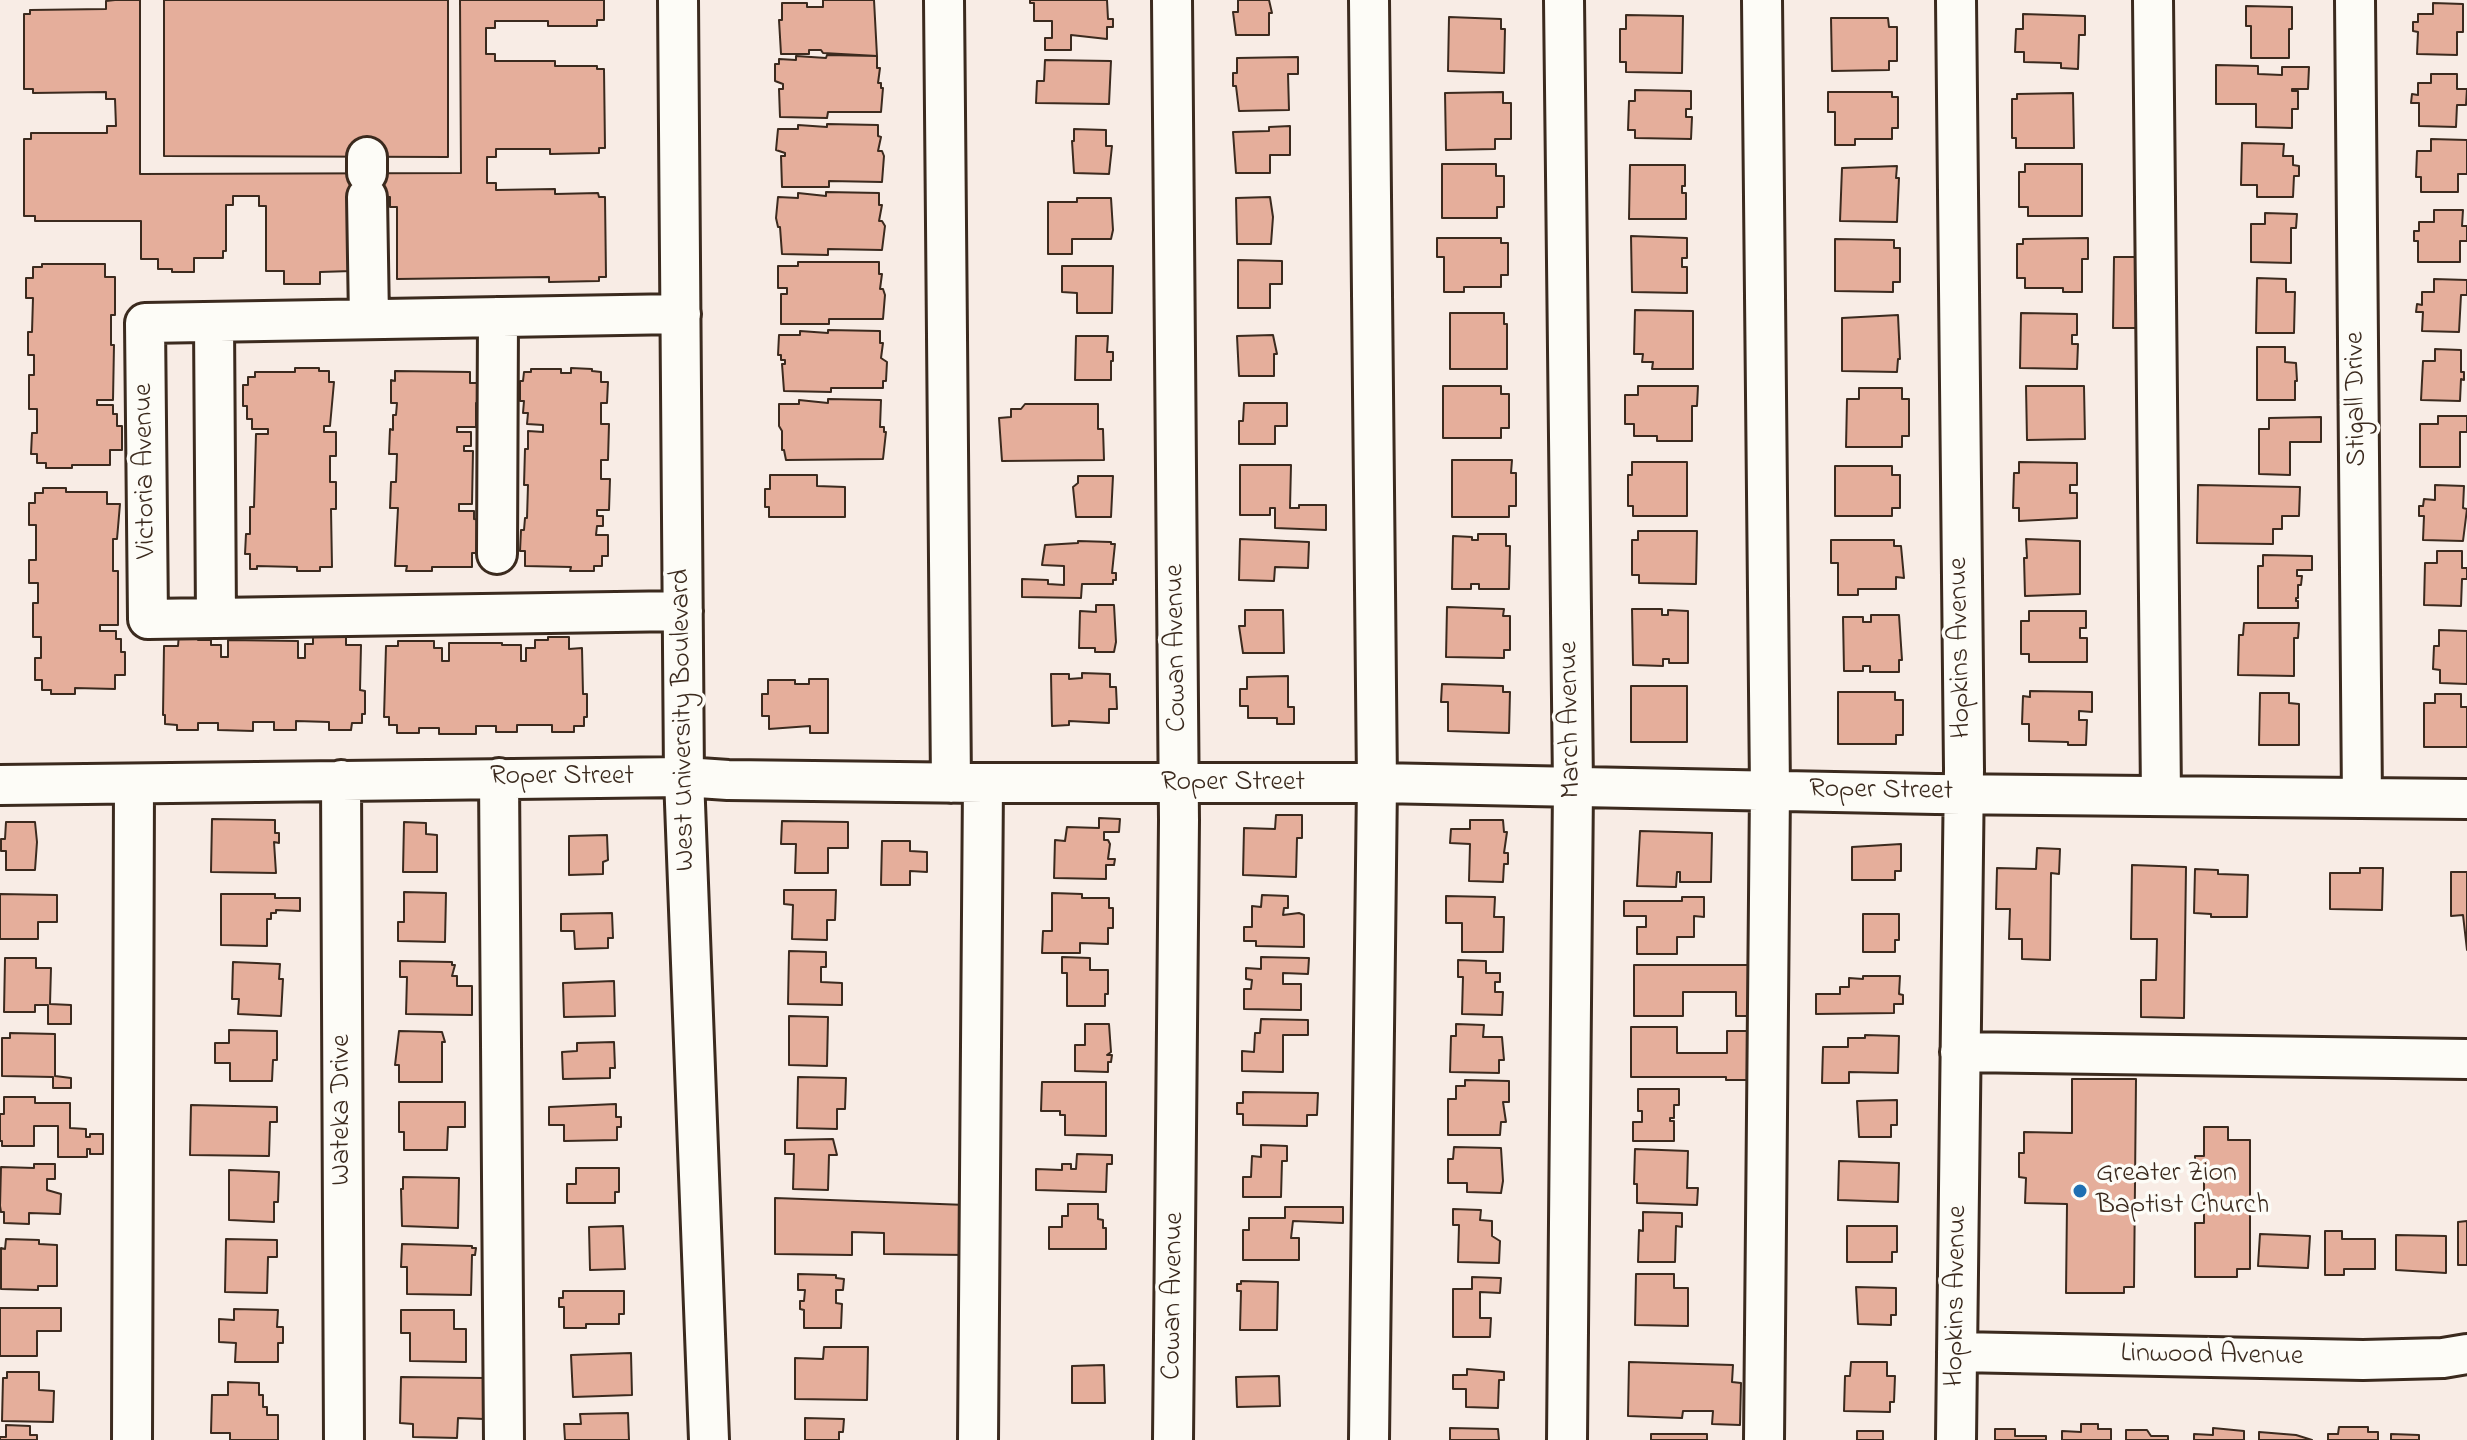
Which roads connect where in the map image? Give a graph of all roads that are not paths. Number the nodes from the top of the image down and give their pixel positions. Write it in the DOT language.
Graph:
graph roads {
  1 [pos="678,0"];
  2 [pos="944,0"];
  3 [pos="1172,0"];
  4 [pos="1369,0"];
  5 [pos="1564,0"];
  6 [pos="1762,0"];
  7 [pos="1956,0"];
  8 [pos="2153,0"];
  9 [pos="2355,0"];
  10 [pos="367,176"];
  11 [pos="681,314"];
  12 [pos="498,317"];
  13 [pos="369,319"];
  14 [pos="214,322"];
  15 [pos="497,554"];
  16 [pos="683,611"];
  17 [pos="216,618"];
  18 [pos="684,777"];
  19 [pos="499,778"];
  20 [pos="341,780"];
  21 [pos="967,783"];
  22 [pos="1377,783"];
  23 [pos="134,784"];
  24 [pos="0,785"];
  25 [pos="1179,785"];
  26 [pos="1573,786"];
  27 [pos="1770,789"];
  28 [pos="1964,794"];
  29 [pos="2161,795"];
  30 [pos="2362,798"];
  31 [pos="2467,799"];
  32 [pos="1960,1052"];
  33 [pos="2467,1059"];
  34 [pos="1957,1352"];
  35 [pos="2467,1354"];
  36 [pos="132,1440"];
  37 [pos="344,1440"];
  38 [pos="504,1440"];
  39 [pos="709,1440"];
  40 [pos="978,1440"];
  41 [pos="1173,1440"];
  42 [pos="1369,1440"];
  43 [pos="1567,1440"];
  44 [pos="1764,1440"];
  45 [pos="1956,1440"];
  1 -- 11 [label="street, West University Boulevard"];
  2 -- 21 [label="street"];
  3 -- 25 [label="street, Cowan Avenue"];
  4 -- 22 [label="street"];
  5 -- 26 [label="street, March Avenue"];
  6 -- 27 [label="street"];
  7 -- 28 [label="street, Hopkins Avenue"];
  8 -- 29 [label="street"];
  9 -- 30 [label="street, Stigall Drive"];
  10 -- 13 [label="street"];
  11 -- 12 [label="street, Victoria Avenue"];
  11 -- 16 [label="street, West University Boulevard"];
  12 -- 13 [label="street, Victoria Avenue"];
  12 -- 15 [label="street"];
  13 -- 14 [label="street, Victoria Avenue"];
  14 -- 17 [label="street"];
  14 -- 17 [label="street, Victoria Avenue"];
  16 -- 17 [label="street, Victoria Avenue"];
  16 -- 18 [label="street, West University Boulevard"];
  18 -- 19 [label="street, Roper Street"];
  18 -- 21 [label="street, Roper Street"];
  18 -- 39 [label="street, West University Boulevard"];
  19 -- 20 [label="street, Roper Street"];
  19 -- 38 [label="street"];
  20 -- 23 [label="street, Roper Street"];
  20 -- 37 [label="street, Wateka Drive"];
  21 -- 25 [label="street, Roper Street"];
  21 -- 40 [label="street"];
  22 -- 25 [label="street, Roper Street"];
  22 -- 26 [label="street, Roper Street"];
  22 -- 42 [label="street"];
  23 -- 24 [label="street, Roper Street"];
  23 -- 36 [label="street"];
  25 -- 41 [label="street, Cowan Avenue"];
  26 -- 27 [label="street, Roper Street"];
  26 -- 43 [label="street, March Avenue"];
  27 -- 28 [label="street, Roper Street"];
  27 -- 44 [label="street"];
  28 -- 29 [label="street, Roper Street"];
  28 -- 32 [label="street, Hopkins Avenue"];
  29 -- 30 [label="street, Roper Street"];
  30 -- 31 [label="street, Roper Street"];
  32 -- 33 [label="street"];
  32 -- 34 [label="street, Hopkins Avenue"];
  34 -- 35 [label="street, Linwood Avenue"];
  34 -- 45 [label="street, Hopkins Avenue"];
}
